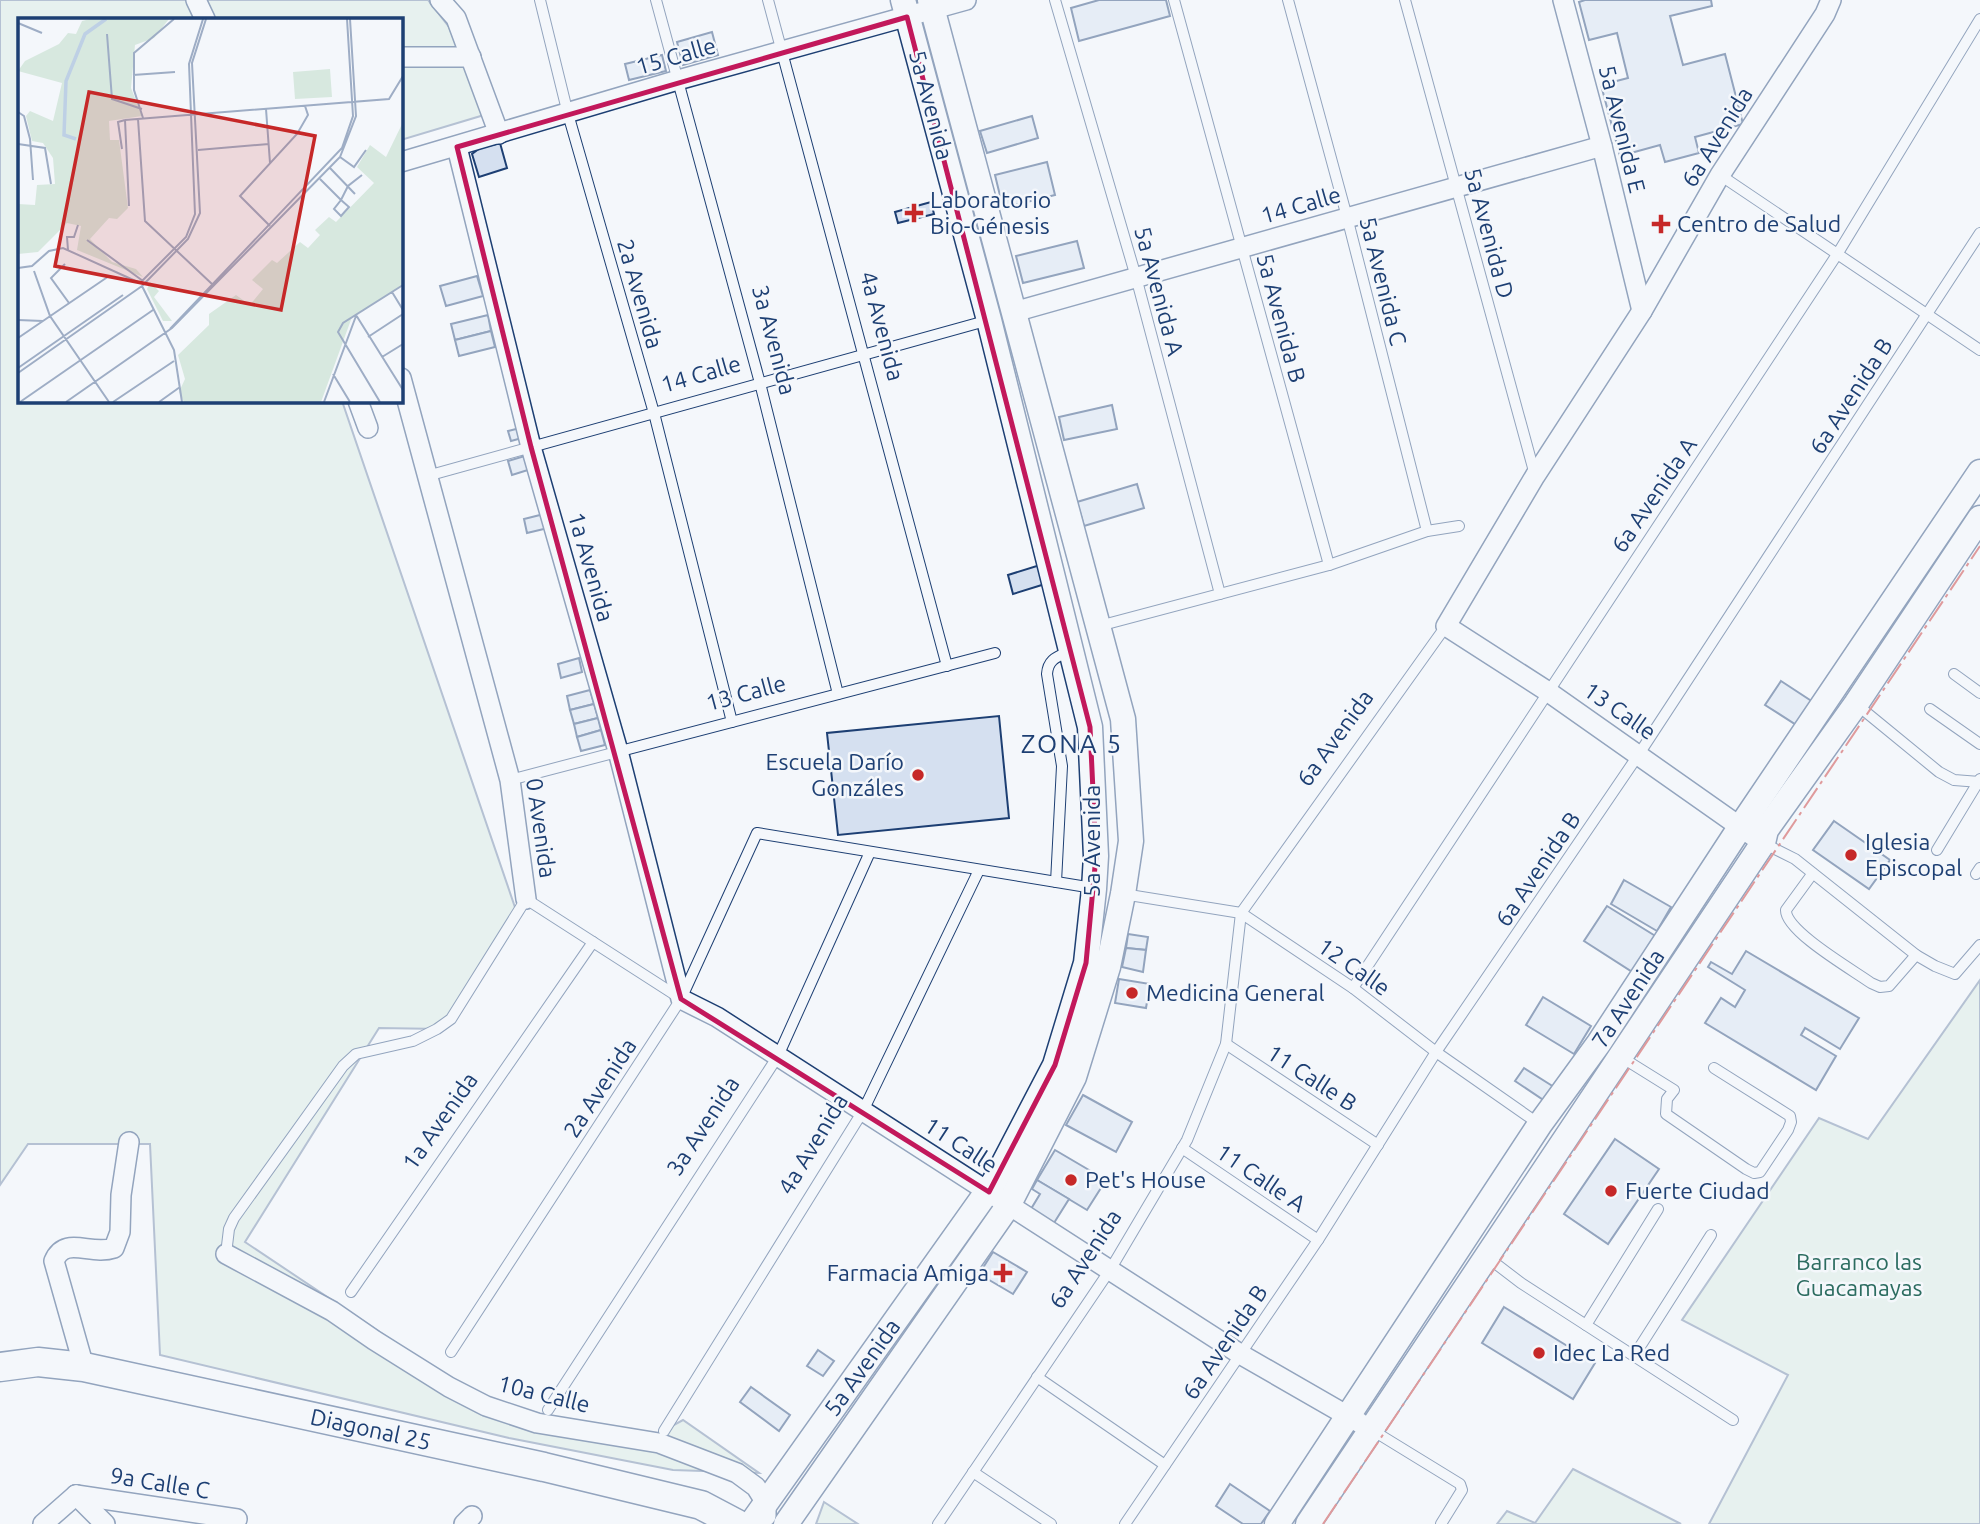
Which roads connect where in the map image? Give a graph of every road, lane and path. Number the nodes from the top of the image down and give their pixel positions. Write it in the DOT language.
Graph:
graph roads {
  1 [pos="196,0"];
  2 [pos="440,0"];
  3 [pos="540,0"];
  4 [pos="656,0"];
  5 [pos="768,0"];
  6 [pos="966,0"];
  7 [pos="1055,0"];
  8 [pos="1174,0"];
  9 [pos="1287,0"];
  10 [pos="1405,0"];
  11 [pos="1563,0"];
  12 [pos="1831,0"];
  13 [pos="931,5"];
  14 [pos="905,8"];
  15 [pos="205,18"];
  16 [pos="1980,19"];
  17 [pos="782,52"];
  18 [pos="402,57"];
  19 [pos="471,57"];
  20 [pos="678,80"];
  21 [pos="568,114"];
  22 [pos="499,134"];
  23 [pos="1602,146"];
  24 [pos="457,147"];
  25 [pos="402,162"];
  26 [pos="1720,175"];
  27 [pos="1456,187"];
  28 [pos="1347,217"];
  29 [pos="1980,233"];
  30 [pos="1242,247"];
  31 [pos="1838,253"];
  32 [pos="1136,276"];
  33 [pos="1642,311"];
  34 [pos="1014,312"];
  35 [pos="1928,314"];
  36 [pos="989,320"];
  37 [pos="1980,350"];
  38 [pos="864,354"];
  39 [pos="402,382"];
  40 [pos="760,383"];
  41 [pos="358,402"];
  42 [pos="654,413"];
  43 [pos="368,428"];
  44 [pos="531,447"];
  45 [pos="1980,472"];
  46 [pos="426,476"];
  47 [pos="1535,476"];
  48 [pos="1980,518"];
  49 [pos="1459,526"];
  50 [pos="1427,531"];
  51 [pos="1329,565"];
  52 [pos="1220,594"];
  53 [pos="1099,626"];
  54 [pos="1446,626"];
  55 [pos="1070,650"];
  56 [pos="995,653"];
  57 [pos="947,666"];
  58 [pos="1954,674"];
  59 [pos="1547,691"];
  60 [pos="1980,692"];
  61 [pos="838,694"];
  62 [pos="1856,704"];
  63 [pos="1930,709"];
  64 [pos="732,722"];
  65 [pos="1980,744"];
  66 [pos="618,751"];
  67 [pos="1639,754"];
  68 [pos="510,780"];
  69 [pos="1979,781"];
  70 [pos="1741,826"];
  71 [pos="1763,843"];
  72 [pos="1937,850"];
  73 [pos="870,852"];
  74 [pos="979,870"];
  75 [pos="1813,873"];
  76 [pos="1056,882"];
  77 [pos="1094,889"];
  78 [pos="1124,894"];
  79 [pos="526,899"];
  80 [pos="1241,913"];
  81 [pos="593,942"];
  82 [pos="1980,945"];
  83 [pos="1916,955"];
  84 [pos="1353,988"];
  85 [pos="681,999"];
  86 [pos="1600,1043"];
  87 [pos="1226,1044"];
  88 [pos="1436,1052"];
  89 [pos="778,1056"];
  90 [pos="1620,1056"];
  91 [pos="1714,1068"];
  92 [pos="863,1111"];
  93 [pos="1540,1124"];
  94 [pos="129,1142"];
  95 [pos="1378,1144"];
  96 [pos="1182,1148"];
  97 [pos="998,1198"];
  98 [pos="1658,1209"];
  99 [pos="1711,1235"];
  100 [pos="1318,1240"];
  101 [pos="226,1254"];
  102 [pos="1486,1257"];
  103 [pos="1110,1270"];
  104 [pos="351,1292"];
  105 [pos="1586,1325"];
  106 [pos="451,1352"];
  107 [pos="1240,1354"];
  108 [pos="1634,1356"];
  109 [pos="0,1367"];
  110 [pos="84,1367"];
  111 [pos="1037,1377"];
  112 [pos="548,1410"];
  113 [pos="1348,1416"];
  114 [pos="1733,1420"];
  115 [pos="1371,1430"];
  116 [pos="664,1431"];
  117 [pos="1165,1465"];
  118 [pos="973,1472"];
  119 [pos="76,1495"];
  120 [pos="766,1513"];
  121 [pos="236,1519"];
  122 [pos="43,1524"];
  123 [pos="104,1524"];
  124 [pos="737,1524"];
  125 [pos="751,1524"];
  126 [pos="786,1524"];
  127 [pos="938,1524"];
  128 [pos="1051,1524"];
  129 [pos="1125,1524"];
  130 [pos="1277,1524"];
  131 [pos="1308,1524"];
  132 [pos="1441,1524"];
  1 -- 15 [label="street"];
  2 -- 19 [label="street"];
  3 -- 21 [label="lane, 2a Avenida"];
  4 -- 20 [label="lane, 3a Avenida"];
  5 -- 17 [label="lane, 4a Avenida"];
  6 -- 13 [label="street, 15 Calle"];
  7 -- 32 [label="lane, 5a Avenida A"];
  8 -- 30 [label="lane, 5a Avenida B"];
  9 -- 28 [label="lane, 5a Avenida C"];
  10 -- 27 [label="lane, 5a Avenida D"];
  11 -- 23 [label="street, 5a Avenida E"];
  12 -- 26 [label="street, 6a Avenida"];
  13 -- 14 [label="street, 15 Calle"];
  13 -- 34 [label="street, 5a Avenida"];
  14 -- 17 [label="street, 15 Calle"];
  14 -- 36 [label="street, 5a Avenida"];
  16 -- 31 [label="lane, 6a Avenida A"];
  17 -- 20 [label="street, 15 Calle"];
  17 -- 38 [label="lane, 4a Avenida"];
  18 -- 19 [label="street"];
  19 -- 22 [label="street"];
  20 -- 21 [label="street, 15 Calle"];
  20 -- 40 [label="lane, 3a Avenida"];
  21 -- 22 [label="street, 15 Calle"];
  21 -- 42 [label="lane, 2a Avenida"];
  22 -- 24 [label="street, 15 Calle"];
  23 -- 27 [label="street, 14 Calle"];
  23 -- 33 [label="street, 5a Avenida E"];
  24 -- 25 [label="street, 15 Calle"];
  24 -- 44 [label="street, 1a Avenida"];
  26 -- 31 [label="lane"];
  26 -- 33 [label="street, 6a Avenida"];
  27 -- 28 [label="street, 14 Calle"];
  27 -- 47 [label="lane, 5a Avenida D"];
  28 -- 30 [label="street, 14 Calle"];
  28 -- 50 [label="lane, 5a Avenida C"];
  29 -- 35 [label="lane, 6a Avenida B"];
  30 -- 32 [label="street, 14 Calle"];
  30 -- 51 [label="lane, 5a Avenida B"];
  31 -- 35 [label="lane"];
  31 -- 59 [label="lane, 6a Avenida A"];
  32 -- 34 [label="street, 14 Calle"];
  32 -- 52 [label="lane, 5a Avenida A"];
  33 -- 47 [label="street, 6a Avenida"];
  34 -- 53 [label="street, 5a Avenida"];
  35 -- 37 [label="lane"];
  35 -- 67 [label="lane, 6a Avenida B"];
  36 -- 38 [label="lane, 14 Calle"];
  36 -- 55 [label="street, 5a Avenida"];
  38 -- 40 [label="lane, 14 Calle"];
  38 -- 57 [label="lane, 4a Avenida"];
  39 -- 46 [label="street, 0 Avenida"];
  40 -- 42 [label="lane, 14 Calle"];
  40 -- 61 [label="lane, 3a Avenida"];
  41 -- 43 [label="street"];
  42 -- 44 [label="lane, 14 Calle"];
  42 -- 64 [label="lane, 2a Avenida"];
  44 -- 46 [label="lane, 14 Calle"];
  44 -- 66 [label="street, 1a Avenida"];
  45 -- 70 [label="street, 7a Avenida"];
  46 -- 68 [label="street, 0 Avenida"];
  47 -- 54 [label="street, 6a Avenida"];
  48 -- 62 [label="street, 7a Avenida"];
  49 -- 50 [label="lane"];
  50 -- 51 [label="lane"];
  51 -- 52 [label="lane"];
  52 -- 53 [label="lane"];
  53 -- 78 [label="street, 5a Avenida"];
  54 -- 59 [label="street, 13 Calle"];
  54 -- 80 [label="lane, 6a Avenida"];
  55 -- 76 [label="lane"];
  55 -- 77 [label="street, 5a Avenida"];
  56 -- 57 [label="lane, 13 Calle"];
  57 -- 61 [label="lane, 13 Calle"];
  58 -- 60 [label="lane"];
  59 -- 67 [label="street, 13 Calle"];
  59 -- 84 [label="lane, 6a Avenida A"];
  61 -- 64 [label="lane, 13 Calle"];
  62 -- 69 [label="lane"];
  62 -- 71 [label="street, 7a Avenida"];
  63 -- 65 [label="lane"];
  64 -- 66 [label="lane, 13 Calle"];
  66 -- 68 [label="lane, 13 Calle"];
  66 -- 85 [label="street, 1a Avenida"];
  67 -- 70 [label="street, 13 Calle"];
  67 -- 88 [label="lane, 6a Avenida B"];
  68 -- 79 [label="street, 0 Avenida"];
  69 -- 72 [label="lane"];
  70 -- 71 [label="street, 13 Calle"];
  70 -- 86 [label="street, 7a Avenida"];
  71 -- 75 [label="lane"];
  71 -- 90 [label="street, 7a Avenida"];
  73 -- 74 [label="lane"];
  73 -- 85 [label="lane, 2a Avenida"];
  73 -- 89 [label="lane, 3a Avenida"];
  74 -- 76 [label="lane"];
  74 -- 92 [label="lane, 4a Avenida"];
  75 -- 83 [label="lane"];
  75 -- 83 [label="lane"];
  76 -- 77 [label="lane"];
  77 -- 97 [label="street, 5a Avenida"];
  78 -- 80 [label="lane, 12 Calle"];
  78 -- 97 [label="street, 5a Avenida"];
  79 -- 81 [label="lane, 11 Calle"];
  79 -- 101 [label="lane, 0 Avenida"];
  80 -- 84 [label="lane, 12 Calle"];
  80 -- 87 [label="lane, 6a Avenida"];
  81 -- 85 [label="lane, 11 Calle"];
  81 -- 104 [label="lane, 1a Avenida"];
  82 -- 83 [label="lane"];
  84 -- 88 [label="lane, 12 Calle"];
  85 -- 89 [label="street, 11 Calle"];
  85 -- 106 [label="lane, 2a Avenida"];
  86 -- 90 [label="street"];
  86 -- 93 [label="street, 7a Avenida"];
  87 -- 95 [label="lane, 11 Calle B"];
  87 -- 96 [label="lane, 6a Avenida"];
  88 -- 93 [label="lane, 12 Calle"];
  88 -- 95 [label="lane, 6a Avenida B"];
  89 -- 92 [label="street, 11 Calle"];
  89 -- 112 [label="lane, 3a Avenida"];
  90 -- 91 [label="lane"];
  90 -- 102 [label="street, 7a Avenida"];
  92 -- 97 [label="street, 11 Calle"];
  92 -- 116 [label="lane, 4a Avenida"];
  93 -- 113 [label="street, 7a Avenida"];
  94 -- 110 [label="street"];
  95 -- 100 [label="lane, 6a Avenida B"];
  96 -- 100 [label="lane, 11 Calle A"];
  96 -- 103 [label="lane, 6a Avenida"];
  97 -- 103 [label="street, 11 Calle"];
  97 -- 120 [label="street, 5a Avenida"];
  97 -- 126 [label="street, 5a Avenida"];
  98 -- 105 [label="lane"];
  99 -- 108 [label="lane"];
  100 -- 107 [label="lane, 6a Avenida B"];
  101 -- 120 [label="street, 10a Calle"];
  102 -- 105 [label="lane"];
  102 -- 115 [label="street, 7a Avenida"];
  103 -- 107 [label="street, 11 Calle"];
  103 -- 111 [label="lane, 6a Avenida"];
  105 -- 108 [label="lane"];
  107 -- 113 [label="street, 11 Calle"];
  107 -- 117 [label="lane, 6a Avenida B"];
  108 -- 114 [label="lane"];
  109 -- 110 [label="main road, Diagonal 25"];
  110 -- 124 [label="main road, Diagonal 25"];
  111 -- 117 [label="lane"];
  111 -- 118 [label="lane, 6a Avenida"];
  113 -- 115 [label="street, 11 Calle"];
  113 -- 130 [label="street, 7a Avenida"];
  115 -- 131 [label="street, 7a Avenida"];
  115 -- 132 [label="lane"];
  117 -- 129 [label="lane, 6a Avenida B"];
  118 -- 127 [label="lane, 6a Avenida"];
  118 -- 128 [label="lane"];
  119 -- 121 [label="street, 9a Calle C"];
  119 -- 122 [label="street"];
  119 -- 123 [label="street"];
  120 -- 125 [label="street, 5a Avenida"];
}
